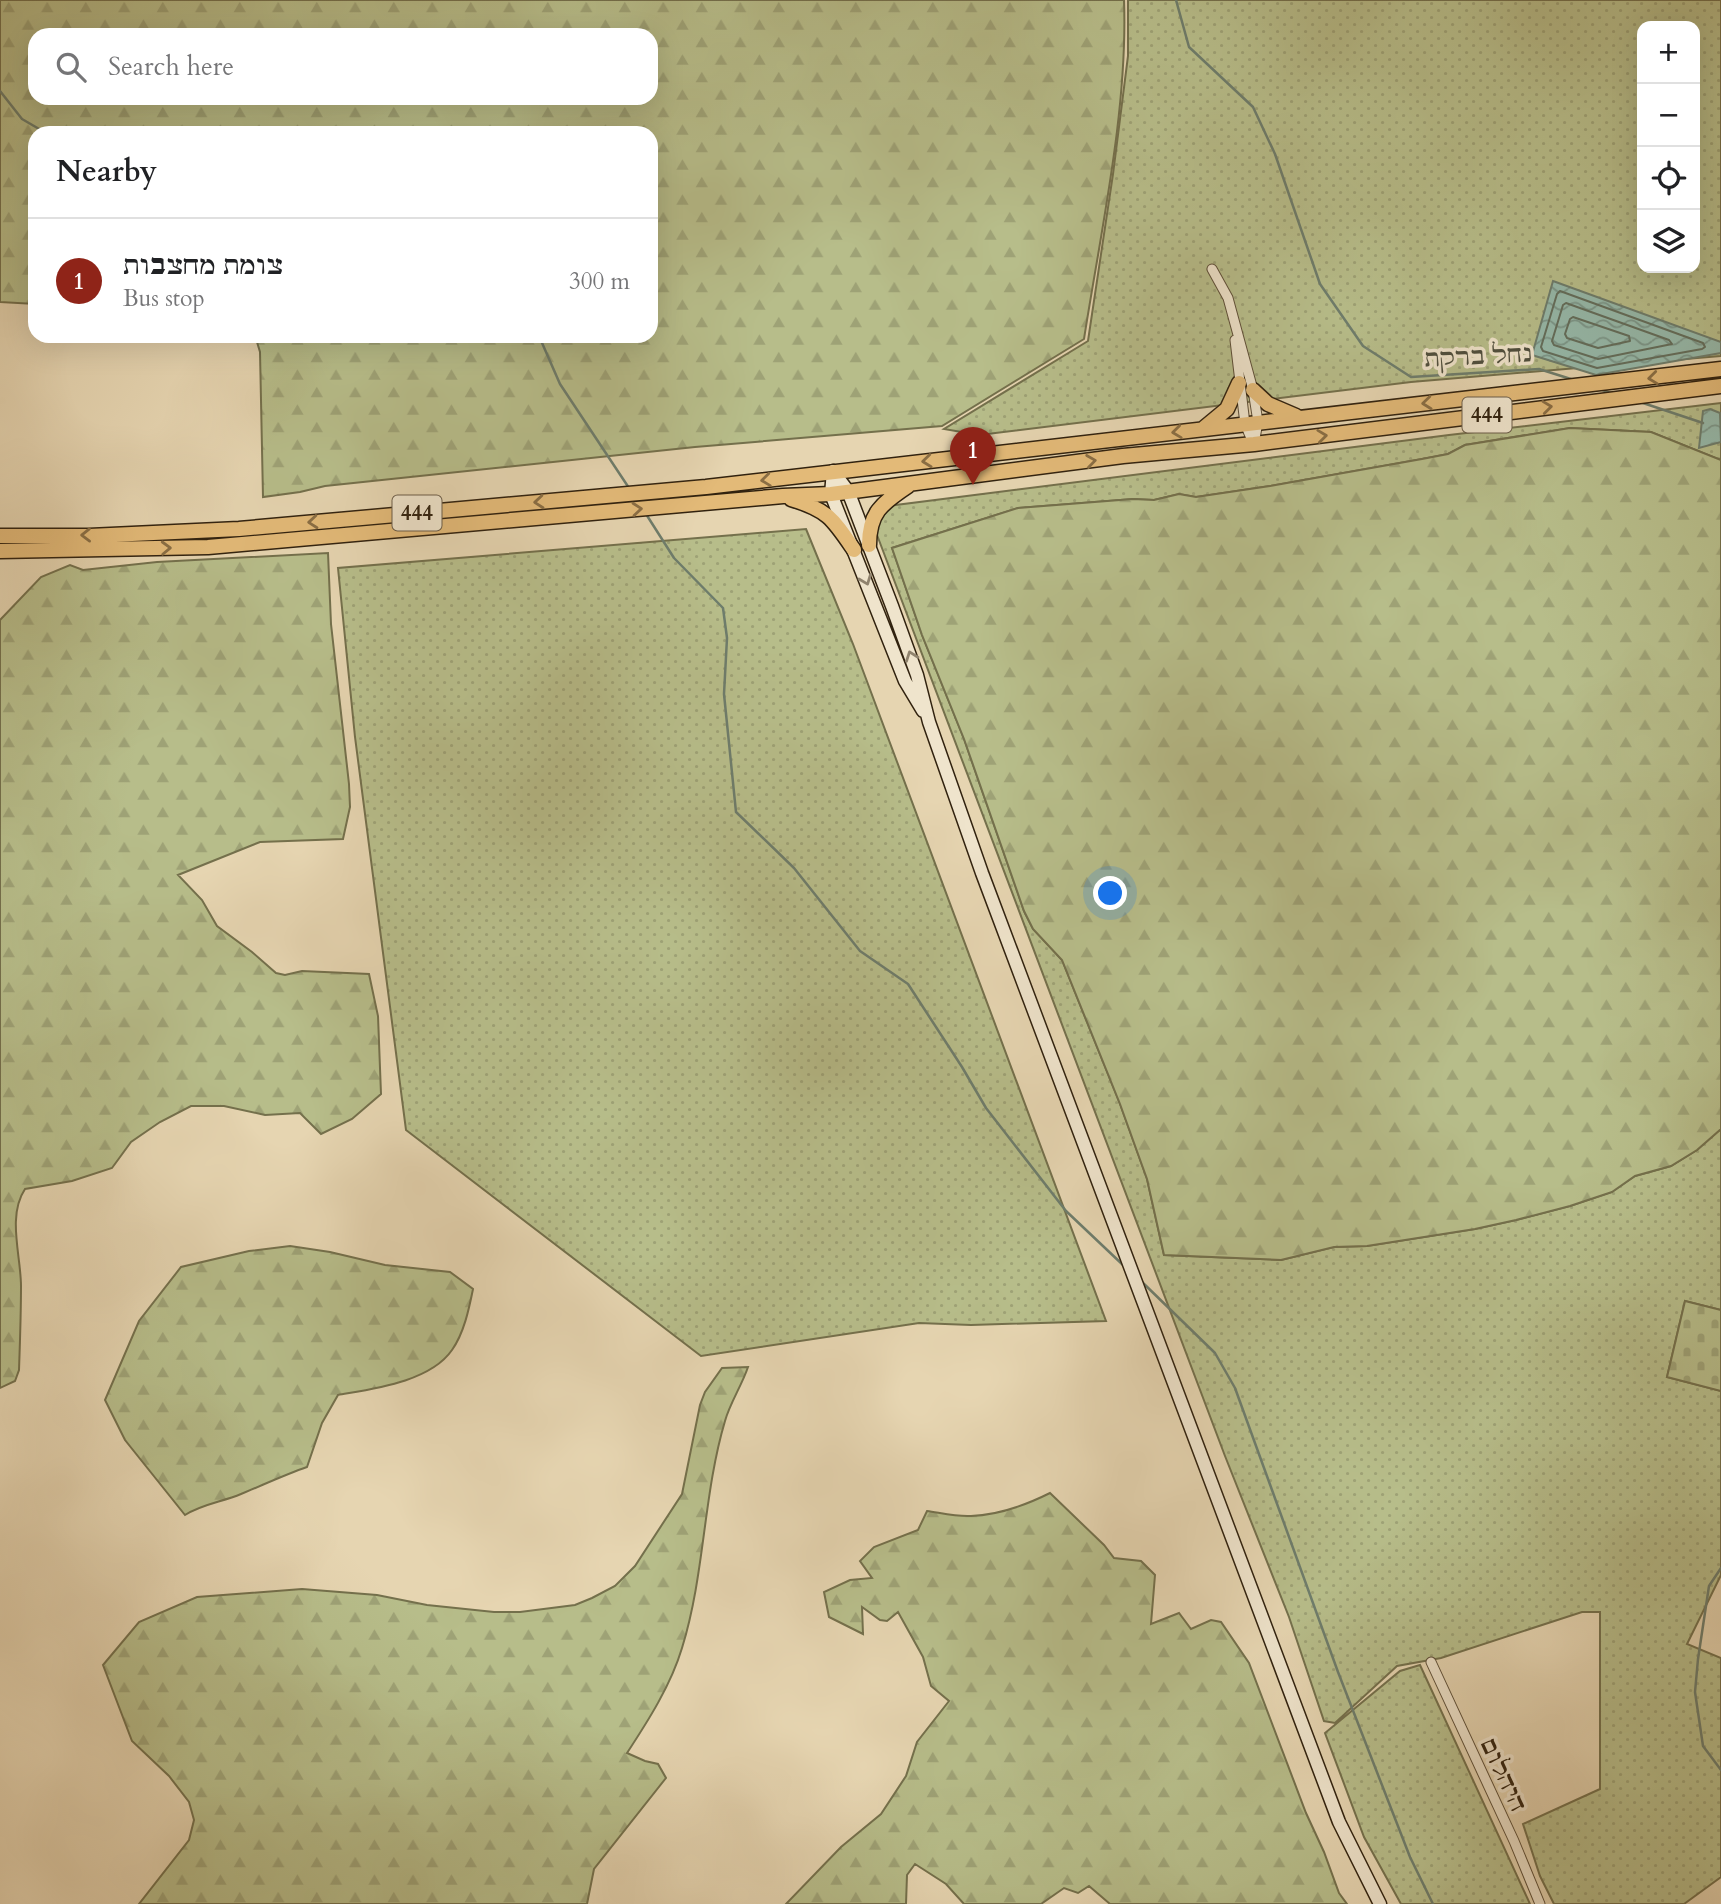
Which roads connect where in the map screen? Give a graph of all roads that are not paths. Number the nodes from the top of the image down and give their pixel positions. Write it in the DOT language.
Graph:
graph roads {
  1 [pos="1212,269"];
  2 [pos="1232,311"];
  3 [pos="1721,369"];
  4 [pos="1239,383"];
  5 [pos="1721,386"];
  6 [pos="1253,390"];
  7 [pos="1300,417"];
  8 [pos="1252,423"];
  9 [pos="1202,429"];
  10 [pos="1254,444"];
  11 [pos="834,471"];
  12 [pos="912,484"];
  13 [pos="848,491"];
  14 [pos="831,494"];
  15 [pos="783,496"];
  16 [pos="0,536"];
  17 [pos="869,545"];
  18 [pos="854,550"];
  19 [pos="0,551"];
  20 [pos="929,722"];
  21 [pos="1431,1662"];
  22 [pos="1380,1904"];
  23 [pos="1540,1904"];
  1 -- 2 [label="street"];
  2 -- 4 [label="street"];
  2 -- 6 [label="street"];
  3 -- 7 [label="main road, 444, one-way"];
  4 -- 8 [label="street"];
  4 -- 9 [label="main road"];
  10 -- 5 [label="main road, 444, one-way"];
  6 -- 7 [label="main road"];
  6 -- 8 [label="street"];
  7 -- 8 [label="main road, 444"];
  8 -- 9 [label="main road, 444"];
  8 -- 10 [label="street"];
  9 -- 11 [label="main road, 444, one-way"];
  12 -- 10 [label="main road, 444, one-way"];
  11 -- 13 [label="main road"];
  11 -- 14 [label="main road"];
  11 -- 16 [label="main road, 444, one-way"];
  12 -- 13 [label="main road, 444"];
  12 -- 17 [label="main road"];
  13 -- 14 [label="main road, 444"];
  13 -- 17 [label="main road"];
  14 -- 15 [label="main road, 444"];
  14 -- 18 [label="main road"];
  15 -- 18 [label="main road"];
  19 -- 15 [label="main road, 444, one-way"];
  20 -- 17 [label="main road, one-way"];
  18 -- 20 [label="main road, one-way"];
  20 -- 22 [label="main road"];
  21 -- 23 [label="street, היהלום"];
}
